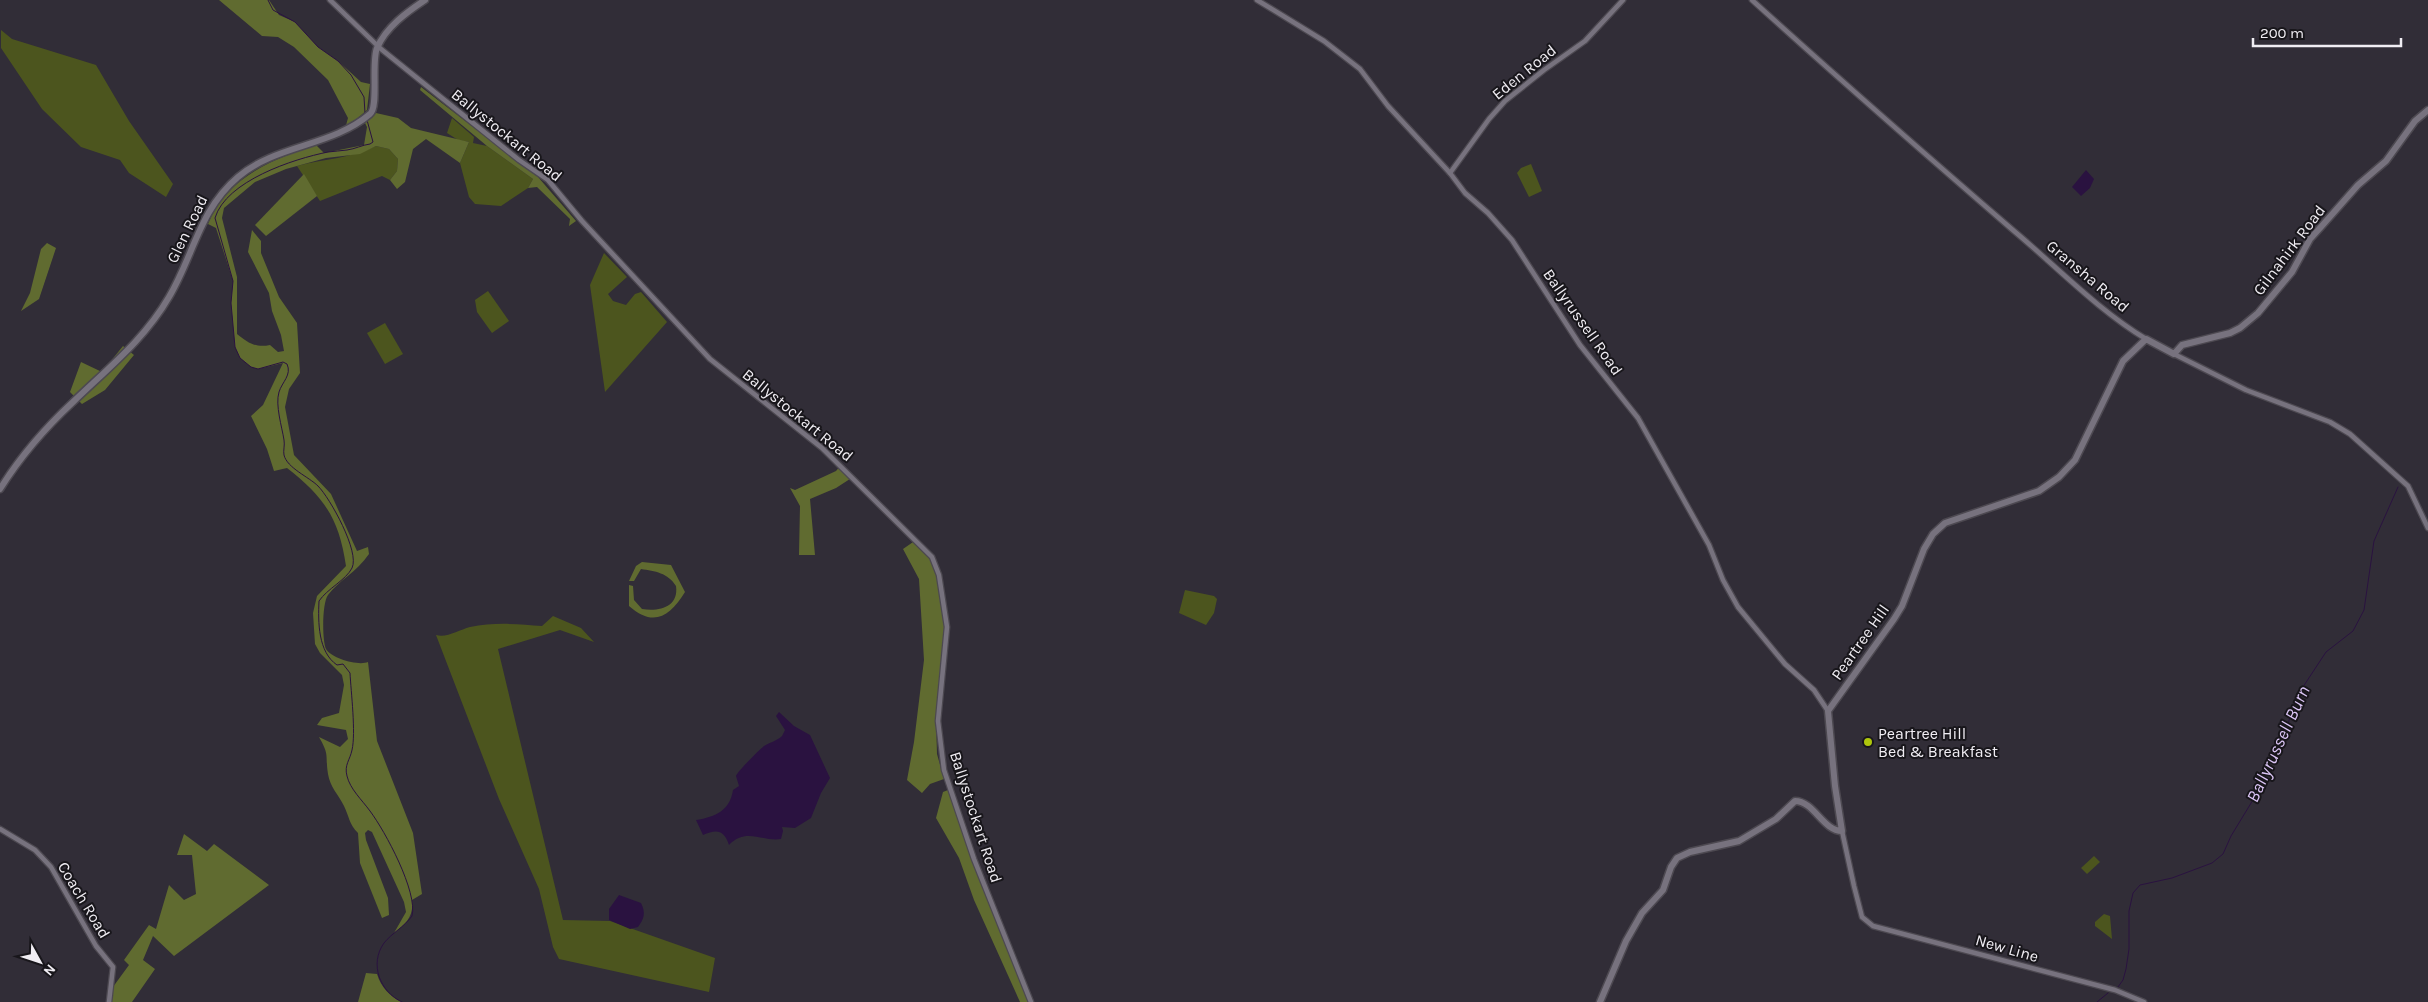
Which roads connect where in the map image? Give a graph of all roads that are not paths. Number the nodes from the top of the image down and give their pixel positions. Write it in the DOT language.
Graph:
graph roads {
  1 [pos="330,0"];
  2 [pos="425,0"];
  3 [pos="1257,0"];
  4 [pos="1623,0"];
  5 [pos="1752,0"];
  6 [pos="378,46"];
  7 [pos="2428,110"];
  8 [pos="1450,173"];
  9 [pos="2146,339"];
  10 [pos="2174,354"];
  11 [pos="0,489"];
  12 [pos="2428,528"];
  13 [pos="1828,711"];
  14 [pos="0,829"];
  15 [pos="1842,830"];
  16 [pos="110,1002"];
  17 [pos="1031,1002"];
  18 [pos="1600,1002"];
  19 [pos="2144,1002"];
  1 -- 6 [label="street, Ballystockart Road"];
  2 -- 6 [label="street, Glen Road"];
  3 -- 8 [label="street, Ballyrussell Road"];
  4 -- 8 [label="street, Eden Road"];
  5 -- 9 [label="street, Gransha Road"];
  6 -- 11 [label="street, Glen Road"];
  6 -- 17 [label="street, Ballystockart Road"];
  7 -- 10 [label="street, Gilnahirk Road"];
  8 -- 13 [label="street, Ballyrussell Road"];
  9 -- 10 [label="street, Gransha Road"];
  9 -- 13 [label="street, Peartree Hill"];
  10 -- 12 [label="street, Gransha Road"];
  13 -- 15 [label="street"];
  14 -- 16 [label="street, Coach Road"];
  15 -- 18 [label="street"];
  15 -- 19 [label="street, New Line"];
}
